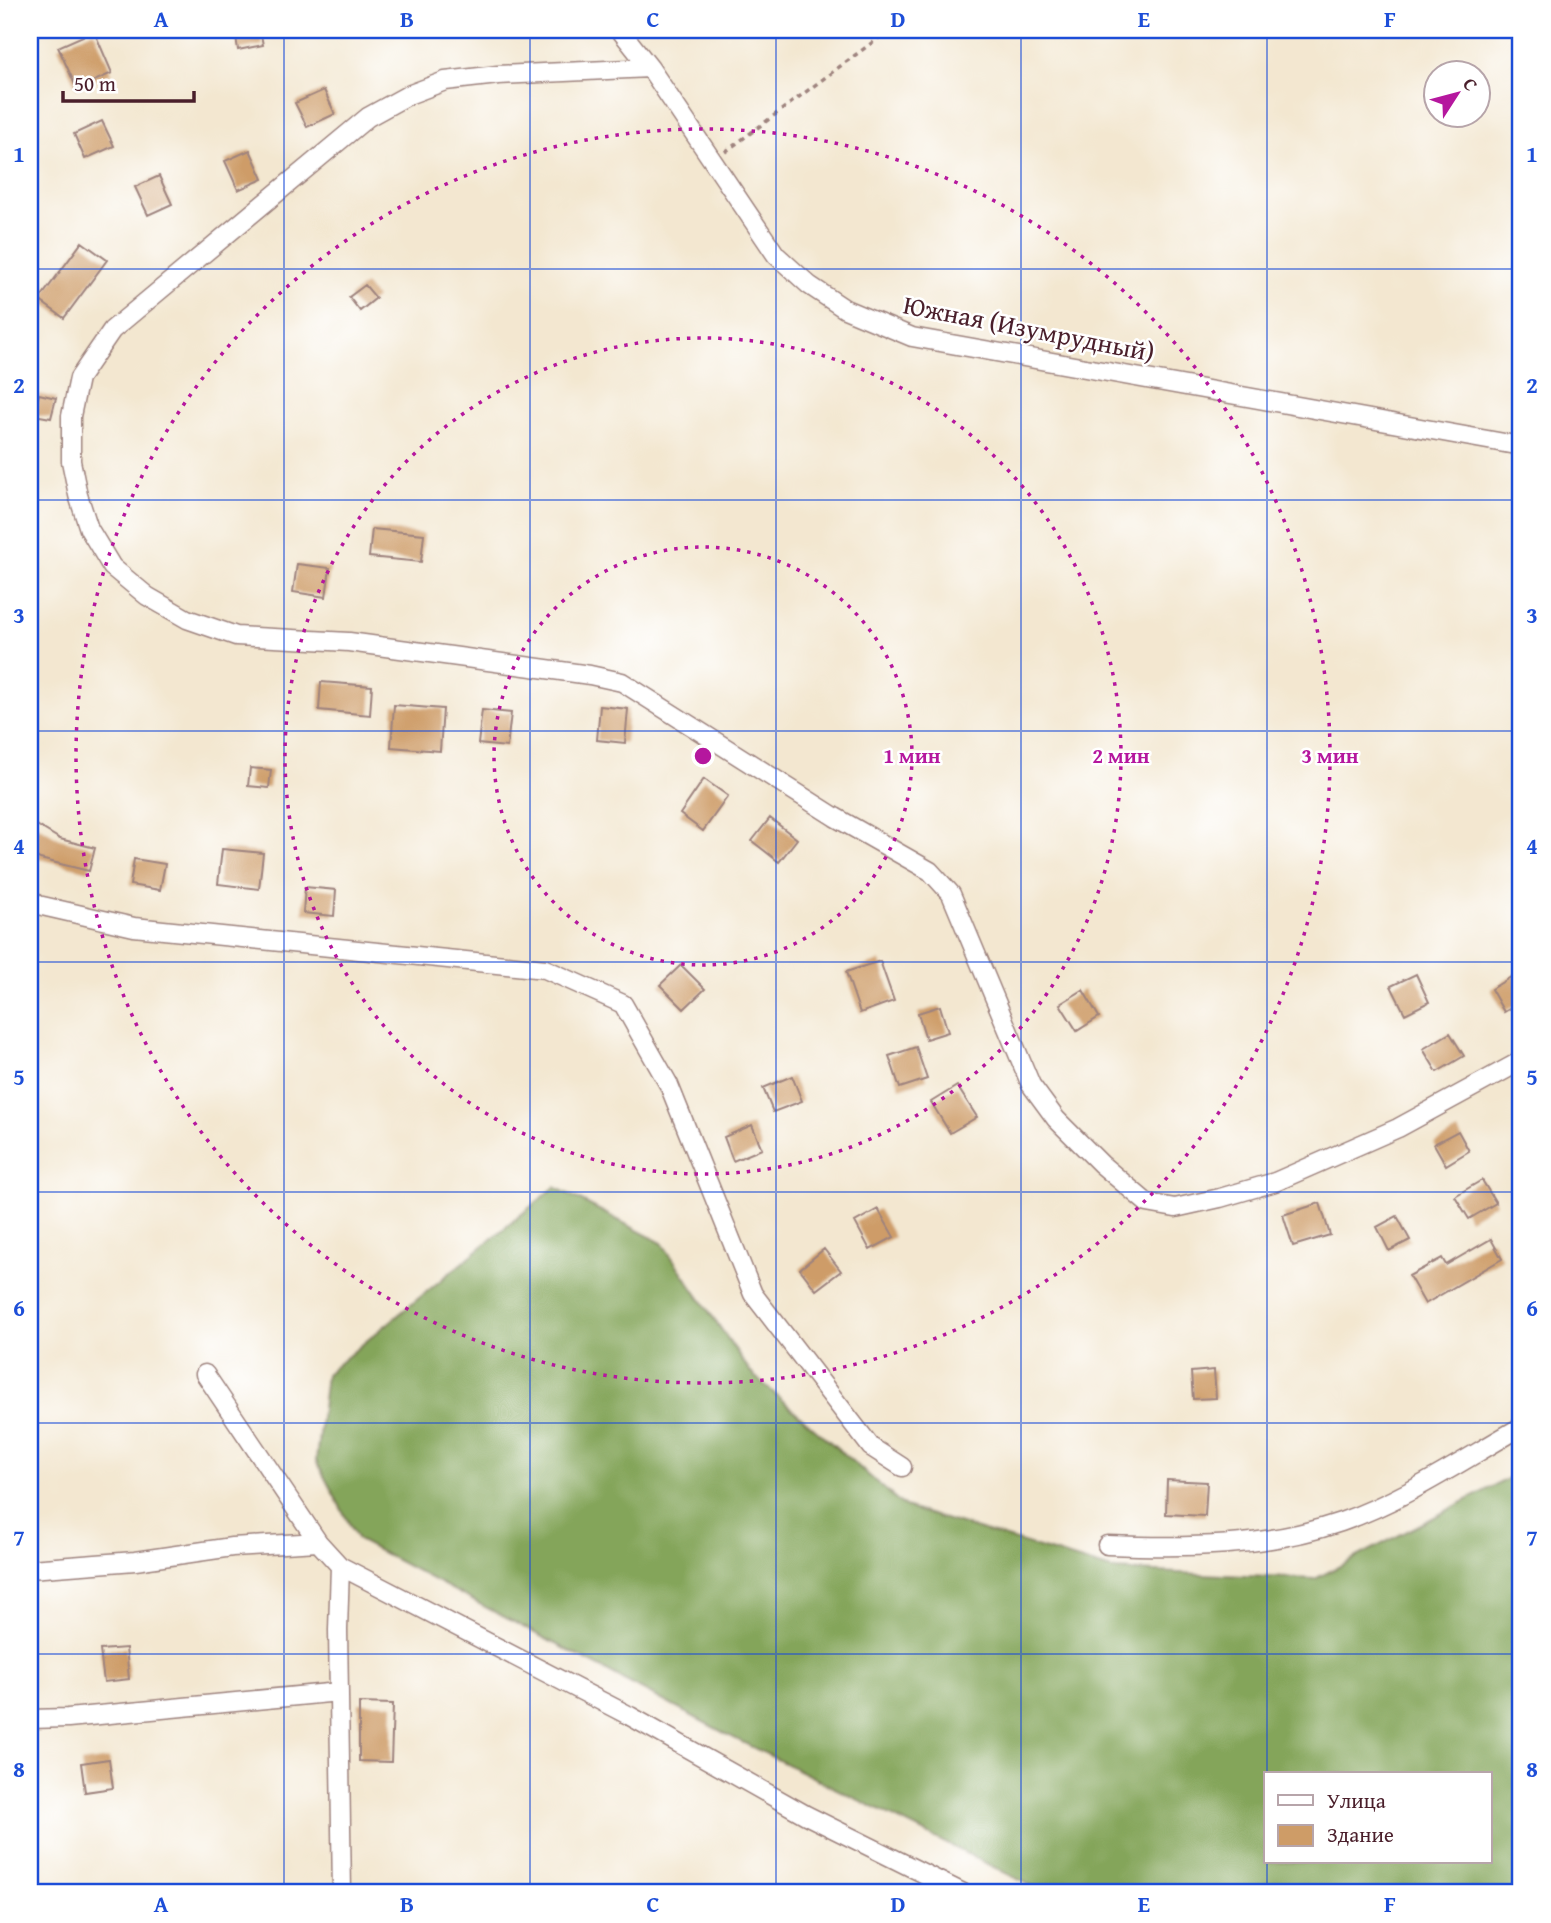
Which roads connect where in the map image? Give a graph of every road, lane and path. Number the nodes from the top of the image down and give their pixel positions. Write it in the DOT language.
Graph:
graph roads {
  1 [pos="620,30"];
  2 [pos="890,30"];
  3 [pos="650,68"];
  4 [pos="712,161"];
  5 [pos="1521,446"];
  6 [pos="30,898"];
  7 [pos="1521,1061"];
  8 [pos="205,1374"];
  9 [pos="1521,1427"];
  10 [pos="902,1467"];
  11 [pos="318,1542"];
  12 [pos="1107,1545"];
  13 [pos="340,1566"];
  14 [pos="30,1569"];
  15 [pos="339,1692"];
  16 [pos="30,1719"];
  17 [pos="342,1893"];
  18 [pos="963,1893"];
  1 -- 3 [label="street, Южная (Изумрудный)"];
  2 -- 4 [label="path"];
  3 -- 4 [label="street, Южная (Изумрудный)"];
  3 -- 7 [label="street"];
  4 -- 5 [label="street, Южная (Изумрудный)"];
  6 -- 10 [label="street"];
  8 -- 11 [label="street"];
  9 -- 12 [label="street"];
  11 -- 13 [label="street"];
  11 -- 14 [label="street"];
  13 -- 15 [label="street"];
  13 -- 18 [label="street"];
  15 -- 16 [label="street"];
  15 -- 17 [label="street"];
}
